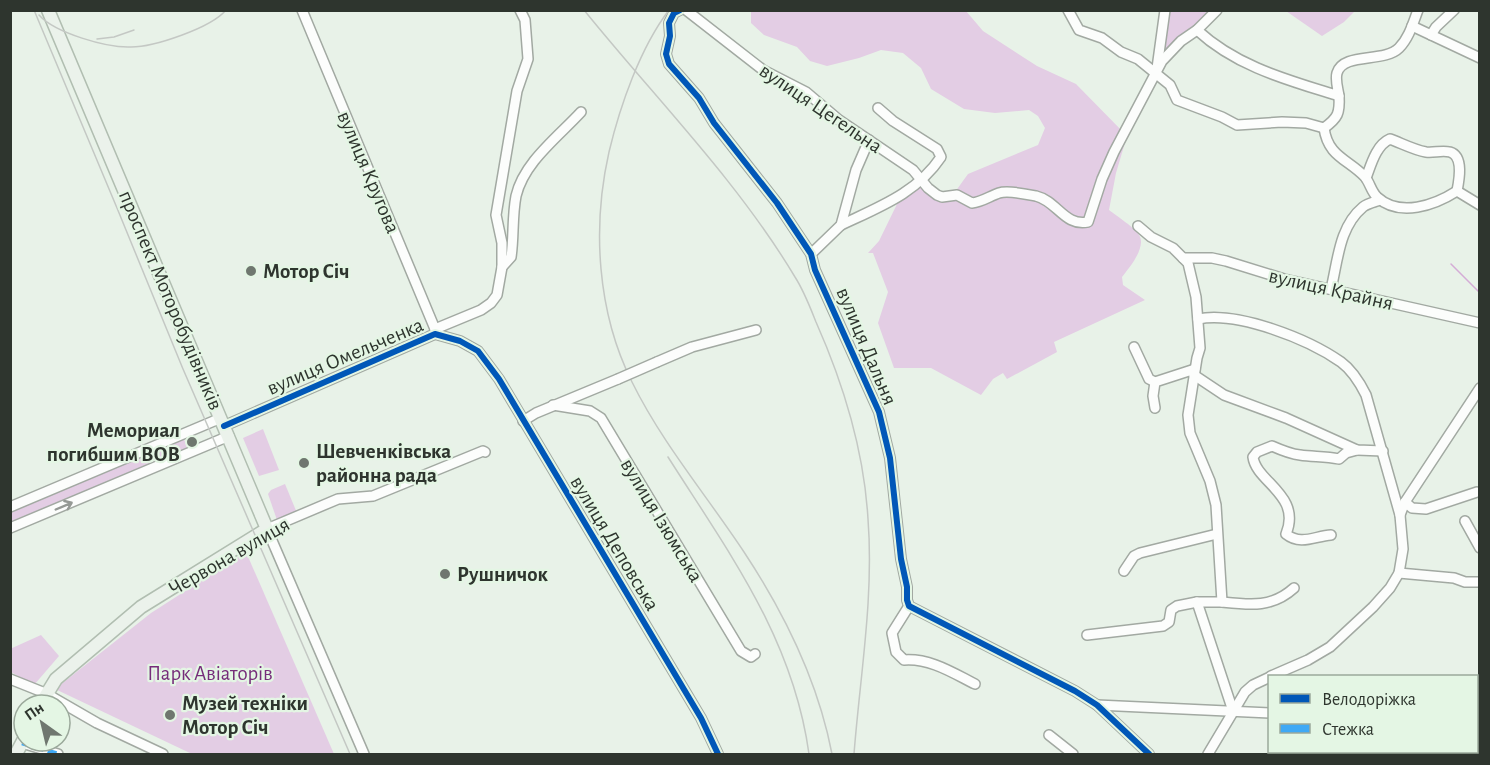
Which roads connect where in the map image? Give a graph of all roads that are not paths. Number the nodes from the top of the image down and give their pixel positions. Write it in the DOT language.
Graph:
graph roads {
  1 [pos="48,10"];
  2 [pos="302,10"];
  3 [pos="520,10"];
  4 [pos="686,10"];
  5 [pos="1068,10"];
  6 [pos="1165,10"];
  7 [pos="1216,10"];
  8 [pos="1418,10"];
  9 [pos="1454,10"];
  10 [pos="679,11"];
  11 [pos="1412,26"];
  12 [pos="1197,30"];
  13 [pos="1431,35"];
  14 [pos="1479,58"];
  15 [pos="1156,74"];
  16 [pos="1339,96"];
  17 [pos="878,108"];
  18 [pos="581,112"];
  19 [pos="1324,128"];
  20 [pos="869,140"];
  21 [pos="1366,178"];
  22 [pos="921,181"];
  23 [pos="1457,191"];
  24 [pos="1380,200"];
  25 [pos="1479,205"];
  26 [pos="841,225"];
  27 [pos="1138,226"];
  28 [pos="811,254"];
  29 [pos="1183,258"];
  30 [pos="502,267"];
  31 [pos="1331,289"];
  32 [pos="1198,319"];
  33 [pos="1479,323"];
  34 [pos="756,330"];
  35 [pos="435,331"];
  36 [pos="1134,347"];
  37 [pos="478,351"];
  38 [pos="1194,372"];
  39 [pos="1155,382"];
  40 [pos="1478,394"];
  41 [pos="553,405"];
  42 [pos="1155,408"];
  43 [pos="523,421"];
  44 [pos="225,426"];
  45 [pos="1357,450"];
  46 [pos="1383,451"];
  47 [pos="485,452"];
  48 [pos="1477,492"];
  49 [pos="1405,502"];
  50 [pos="10,507"];
  51 [pos="1400,515"];
  52 [pos="1465,520"];
  53 [pos="10,528"];
  54 [pos="267,529"];
  55 [pos="1217,534"];
  56 [pos="1331,535"];
  57 [pos="1479,548"];
  58 [pos="1124,571"];
  59 [pos="1399,573"];
  60 [pos="1479,582"];
  61 [pos="1294,588"];
  62 [pos="1197,602"];
  63 [pos="1222,602"];
  64 [pos="909,606"];
  65 [pos="1087,635"];
  66 [pos="755,654"];
  67 [pos="1275,675"];
  68 [pos="1268,678"];
  69 [pos="10,679"];
  70 [pos="975,684"];
  71 [pos="32,693"];
  72 [pos="47,693"];
  73 [pos="1097,705"];
  74 [pos="1233,711"];
  75 [pos="72,712"];
  76 [pos="1268,713"];
  77 [pos="1049,735"];
  78 [pos="163,754"];
  79 [pos="364,754"];
  80 [pos="718,754"];
  81 [pos="1073,754"];
  82 [pos="1149,754"];
  83 [pos="1209,754"];
  1 -- 44 [label="main road, проспект Моторобудівників"];
  2 -- 35 [label="street, вулиця Кругова"];
  3 -- 30 [label="street"];
  4 -- 20 [label="street, вулиця Цегельна"];
  5 -- 15 [label="street"];
  6 -- 15 [label="street"];
  7 -- 12 [label="street"];
  8 -- 11 [label="street"];
  9 -- 13 [label="street"];
  10 -- 28 [label="street, вулиця Дальня"];
  11 -- 13 [label="street"];
  11 -- 16 [label="street"];
  12 -- 15 [label="street"];
  12 -- 16 [label="street"];
  13 -- 14 [label="street"];
  15 -- 19 [label="street"];
  15 -- 22 [label="street, вулиця Цегельна"];
  16 -- 19 [label="street"];
  17 -- 22 [label="street"];
  18 -- 30 [label="street"];
  19 -- 21 [label="street"];
  20 -- 22 [label="street, вулиця Цегельна"];
  20 -- 26 [label="street"];
  21 -- 23 [label="street"];
  21 -- 24 [label="street"];
  22 -- 26 [label="street"];
  23 -- 24 [label="street"];
  23 -- 25 [label="street"];
  24 -- 31 [label="street"];
  26 -- 28 [label="street"];
  27 -- 29 [label="street"];
  28 -- 64 [label="street, вулиця Дальня"];
  29 -- 31 [label="street, вулиця Крайня"];
  29 -- 32 [label="street"];
  30 -- 35 [label="street"];
  31 -- 33 [label="street, вулиця Крайня"];
  32 -- 38 [label="street"];
  32 -- 46 [label="street"];
  34 -- 41 [label="street, bridge"];
  35 -- 37 [label="street, вулиця Омельченка"];
  35 -- 44 [label="street, вулиця Омельченка"];
  36 -- 39 [label="street"];
  37 -- 43 [label="street, вулиця Деповська"];
  38 -- 39 [label="street"];
  38 -- 45 [label="street"];
  38 -- 55 [label="street"];
  39 -- 42 [label="street"];
  40 -- 49 [label="street"];
  41 -- 43 [label="street"];
  41 -- 66 [label="street, вулиця Ізюмська"];
  43 -- 80 [label="street, вулиця Деповська"];
  44 -- 50 [label="street, вулиця Омельченка"];
  53 -- 44 [label="street, вулиця Омельченка, one-way"];
  44 -- 54 [label="main road, проспект Моторобудівників"];
  45 -- 46 [label="street"];
  45 -- 56 [label="street"];
  46 -- 51 [label="street"];
  47 -- 54 [label="street, Червона вулиця"];
  48 -- 49 [label="street"];
  49 -- 51 [label="street"];
  51 -- 59 [label="street"];
  52 -- 57 [label="street"];
  54 -- 72 [label="main road, Червона вулиця"];
  54 -- 79 [label="street, проспект Моторобудівників"];
  55 -- 58 [label="street"];
  55 -- 63 [label="street"];
  59 -- 60 [label="street"];
  59 -- 67 [label="street"];
  61 -- 63 [label="street"];
  62 -- 63 [label="street"];
  62 -- 65 [label="street"];
  62 -- 74 [label="street"];
  64 -- 70 [label="street"];
  64 -- 73 [label="street"];
  68 -- 74 [label="street"];
  69 -- 71 [label="street"];
  73 -- 74 [label="street"];
  73 -- 82 [label="street"];
  74 -- 76 [label="street"];
  74 -- 83 [label="street"];
  75 -- 78 [label="street"];
  77 -- 81 [label="street"];
}
